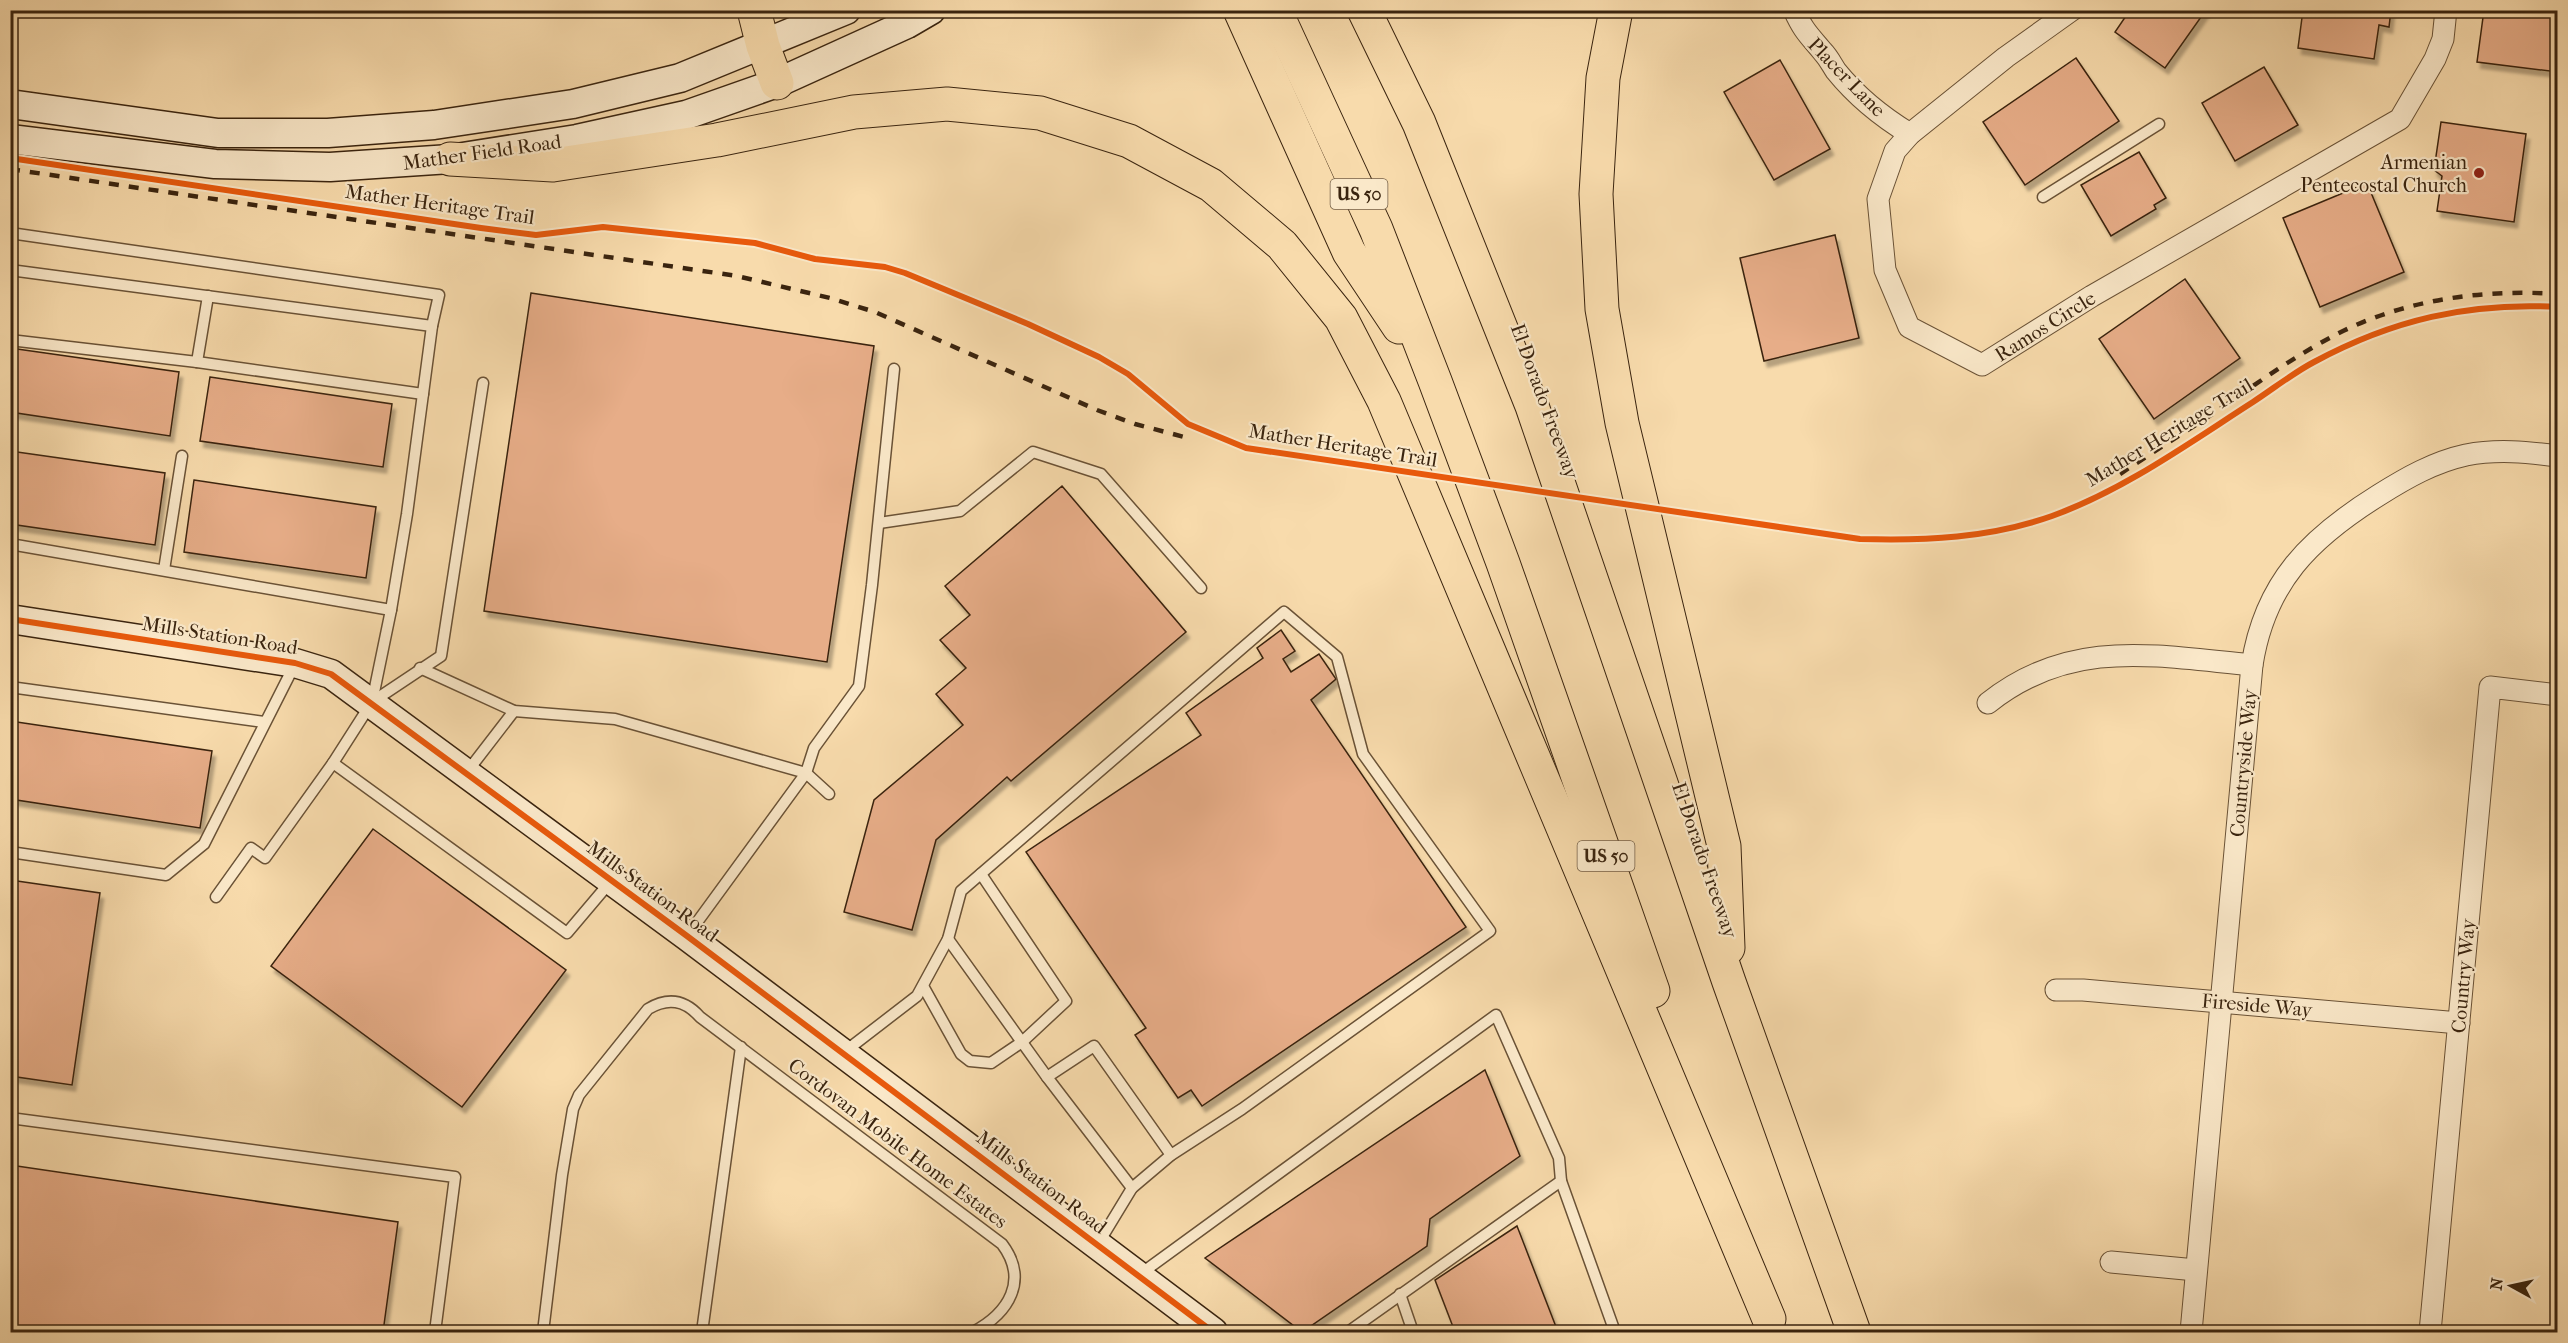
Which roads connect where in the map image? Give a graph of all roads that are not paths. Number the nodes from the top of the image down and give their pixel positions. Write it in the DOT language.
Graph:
graph roads {
  1 [pos="754,10"];
  2 [pos="846,10"];
  3 [pos="931,10"];
  4 [pos="1240,10"];
  5 [pos="1275,10"];
  6 [pos="1364,10"];
  7 [pos="1616,10"];
  8 [pos="1794,10"];
  9 [pos="2072,10"];
  10 [pos="2446,10"];
  11 [pos="763,46"];
  12 [pos="777,83"];
  13 [pos="10,104"];
  14 [pos="10,122"];
  15 [pos="2160,124"];
  16 [pos="191,129"];
  17 [pos="1910,134"];
  18 [pos="10,139"];
  19 [pos="450,159"];
  20 [pos="2043,197"];
  21 [pos="10,233"];
  22 [pos="10,270"];
  23 [pos="207,296"];
  24 [pos="432,326"];
  25 [pos="10,340"];
  26 [pos="197,362"];
  27 [pos="894,369"];
  28 [pos="1435,381"];
  29 [pos="483,383"];
  30 [pos="423,394"];
  31 [pos="182,456"];
  32 [pos="2558,456"];
  33 [pos="879,524"];
  34 [pos="10,544"];
  35 [pos="164,570"];
  36 [pos="1201,588"];
  37 [pos="391,610"];
  38 [pos="10,619"];
  39 [pos="295,663"];
  40 [pos="2252,665"];
  41 [pos="420,668"];
  42 [pos="10,687"];
  43 [pos="2558,695"];
  44 [pos="372,702"];
  45 [pos="1988,703"];
  46 [pos="514,711"];
  47 [pos="264,722"];
  48 [pos="333,763"];
  49 [pos="467,772"];
  50 [pos="806,773"];
  51 [pos="829,794"];
  52 [pos="10,852"];
  53 [pos="981,874"];
  54 [pos="611,881"];
  55 [pos="216,897"];
  56 [pos="687,936"];
  57 [pos="948,939"];
  58 [pos="1729,982"];
  59 [pos="923,986"];
  60 [pos="2056,990"];
  61 [pos="2221,1001"];
  62 [pos="2458,1023"];
  63 [pos="1022,1042"];
  64 [pos="741,1047"];
  65 [pos="843,1054"];
  66 [pos="1047,1077"];
  67 [pos="10,1118"];
  68 [pos="1171,1155"];
  69 [pos="1561,1181"];
  70 [pos="1132,1188"];
  71 [pos="1098,1244"];
  72 [pos="2111,1262"];
  73 [pos="2196,1270"];
  74 [pos="1139,1276"];
  75 [pos="1400,1294"];
  76 [pos="1771,1326"];
  77 [pos="435,1332"];
  78 [pos="543,1332"];
  79 [pos="702,1332"];
  80 [pos="973,1332"];
  81 [pos="1210,1332"];
  82 [pos="1348,1332"];
  83 [pos="1413,1332"];
  84 [pos="1615,1332"];
  85 [pos="1854,1332"];
  86 [pos="2191,1332"];
  87 [pos="2430,1332"];
  1 -- 11 [label="highway"];
  2 -- 11 [label="main road, Mather Field Road"];
  3 -- 12 [label="main road, Mather Field Road"];
  4 -- 28 [label="highway"];
  5 -- 28 [label="highway, US 50"];
  6 -- 58 [label="highway, El Dorado Freeway"];
  7 -- 58 [label="highway"];
  8 -- 17 [label="street, Placer Lane"];
  9 -- 17 [label="street, Ramos Circle"];
  10 -- 17 [label="street, Ramos Circle"];
  11 -- 12 [label="highway"];
  11 -- 16 [label="main road, Mather Field Road"];
  12 -- 19 [label="main road, Mather Field Road"];
  13 -- 16 [label="main road, Mather Field Road"];
  14 -- 16 [label="main road"];
  15 -- 20 [label="lane"];
  18 -- 19 [label="main road, Mather Field Road"];
  19 -- 76 [label="highway"];
  21 -- 24 [label="lane"];
  22 -- 23 [label="lane"];
  23 -- 24 [label="lane"];
  23 -- 26 [label="lane"];
  24 -- 30 [label="lane"];
  25 -- 26 [label="lane"];
  26 -- 30 [label="lane"];
  27 -- 33 [label="lane"];
  28 -- 76 [label="highway, US 50"];
  29 -- 41 [label="lane"];
  30 -- 37 [label="lane"];
  31 -- 35 [label="lane"];
  32 -- 40 [label="street, Countryside Way"];
  33 -- 36 [label="lane"];
  33 -- 50 [label="lane"];
  34 -- 35 [label="lane"];
  35 -- 37 [label="lane"];
  37 -- 44 [label="lane"];
  38 -- 39 [label="main road, Mills Station Road"];
  39 -- 44 [label="main road, Mills Station Road"];
  39 -- 47 [label="lane"];
  40 -- 45 [label="street"];
  40 -- 61 [label="street, Countryside Way"];
  41 -- 44 [label="lane"];
  41 -- 46 [label="lane"];
  42 -- 47 [label="lane"];
  43 -- 62 [label="street, Country Way"];
  44 -- 48 [label="lane"];
  44 -- 49 [label="main road, Mills Station Road"];
  46 -- 49 [label="lane"];
  46 -- 50 [label="lane"];
  47 -- 52 [label="lane"];
  48 -- 54 [label="lane"];
  48 -- 55 [label="lane"];
  49 -- 54 [label="main road, Mills Station Road"];
  50 -- 51 [label="lane"];
  50 -- 56 [label="lane"];
  53 -- 57 [label="lane"];
  53 -- 63 [label="lane"];
  53 -- 68 [label="lane"];
  54 -- 56 [label="main road, Mills Station Road"];
  56 -- 65 [label="main road, Mills Station Road"];
  57 -- 59 [label="lane"];
  57 -- 63 [label="lane"];
  58 -- 85 [label="highway, El Dorado Freeway"];
  59 -- 63 [label="lane"];
  59 -- 65 [label="lane"];
  60 -- 61 [label="street, Fireside Way"];
  61 -- 62 [label="street, Fireside Way"];
  61 -- 73 [label="street, Countryside Way"];
  62 -- 87 [label="street, Country Way"];
  63 -- 66 [label="lane"];
  64 -- 78 [label="lane, Cordovan Mobile Home Estates"];
  64 -- 79 [label="lane"];
  64 -- 80 [label="lane, Cordovan Mobile Home Estates"];
  65 -- 71 [label="main road, Mills Station Road"];
  66 -- 68 [label="lane"];
  66 -- 70 [label="lane"];
  67 -- 77 [label="lane"];
  68 -- 70 [label="lane"];
  69 -- 74 [label="lane"];
  69 -- 75 [label="lane"];
  69 -- 84 [label="lane"];
  70 -- 71 [label="lane"];
  71 -- 74 [label="main road, Mills Station Road"];
  72 -- 73 [label="street"];
  73 -- 86 [label="street, Countryside Way"];
  74 -- 81 [label="main road, Mills Station Road"];
  75 -- 82 [label="lane"];
  75 -- 83 [label="lane"];
}
